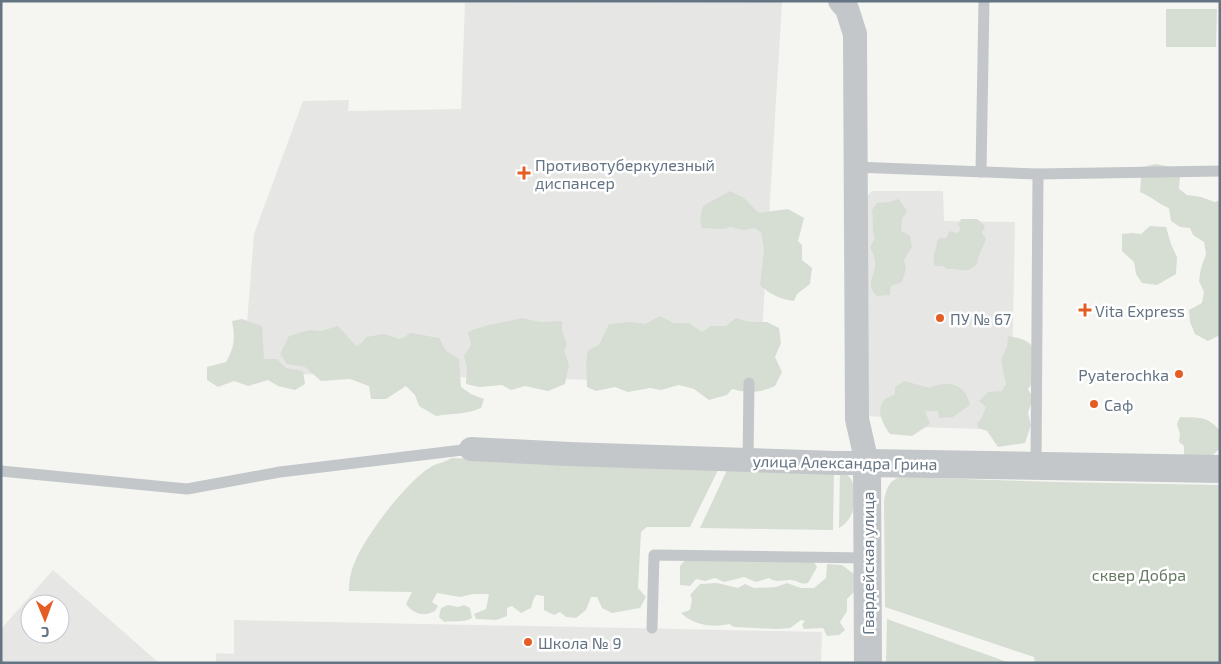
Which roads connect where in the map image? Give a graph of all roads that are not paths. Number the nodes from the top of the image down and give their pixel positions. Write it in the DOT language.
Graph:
graph roads {
  1 [pos="840,1"];
  2 [pos="984,1"];
  3 [pos="854,167"];
  4 [pos="1220,171"];
  5 [pos="981,172"];
  6 [pos="1038,174"];
  7 [pos="749,383"];
  8 [pos="471,449"];
  9 [pos="748,460"];
  10 [pos="867,462"];
  11 [pos="1036,466"];
  12 [pos="1220,469"];
  13 [pos="1,471"];
  14 [pos="867,558"];
  15 [pos="652,628"];
  16 [pos="868,663"];
  1 -- 3 [label="street"];
  2 -- 5 [label="lane"];
  3 -- 5 [label="lane"];
  3 -- 10 [label="street"];
  4 -- 6 [label="lane"];
  5 -- 6 [label="lane"];
  6 -- 11 [label="lane"];
  7 -- 9 [label="lane"];
  8 -- 9 [label="street, улица Александра Грина"];
  8 -- 13 [label="lane"];
  9 -- 10 [label="street, улица Александра Грина"];
  10 -- 11 [label="street, улица Александра Грина"];
  10 -- 14 [label="street, Гвардейская улица"];
  11 -- 12 [label="street, улица Александра Грина"];
  14 -- 15 [label="lane"];
  14 -- 16 [label="street, Гвардейская улица"];
}
